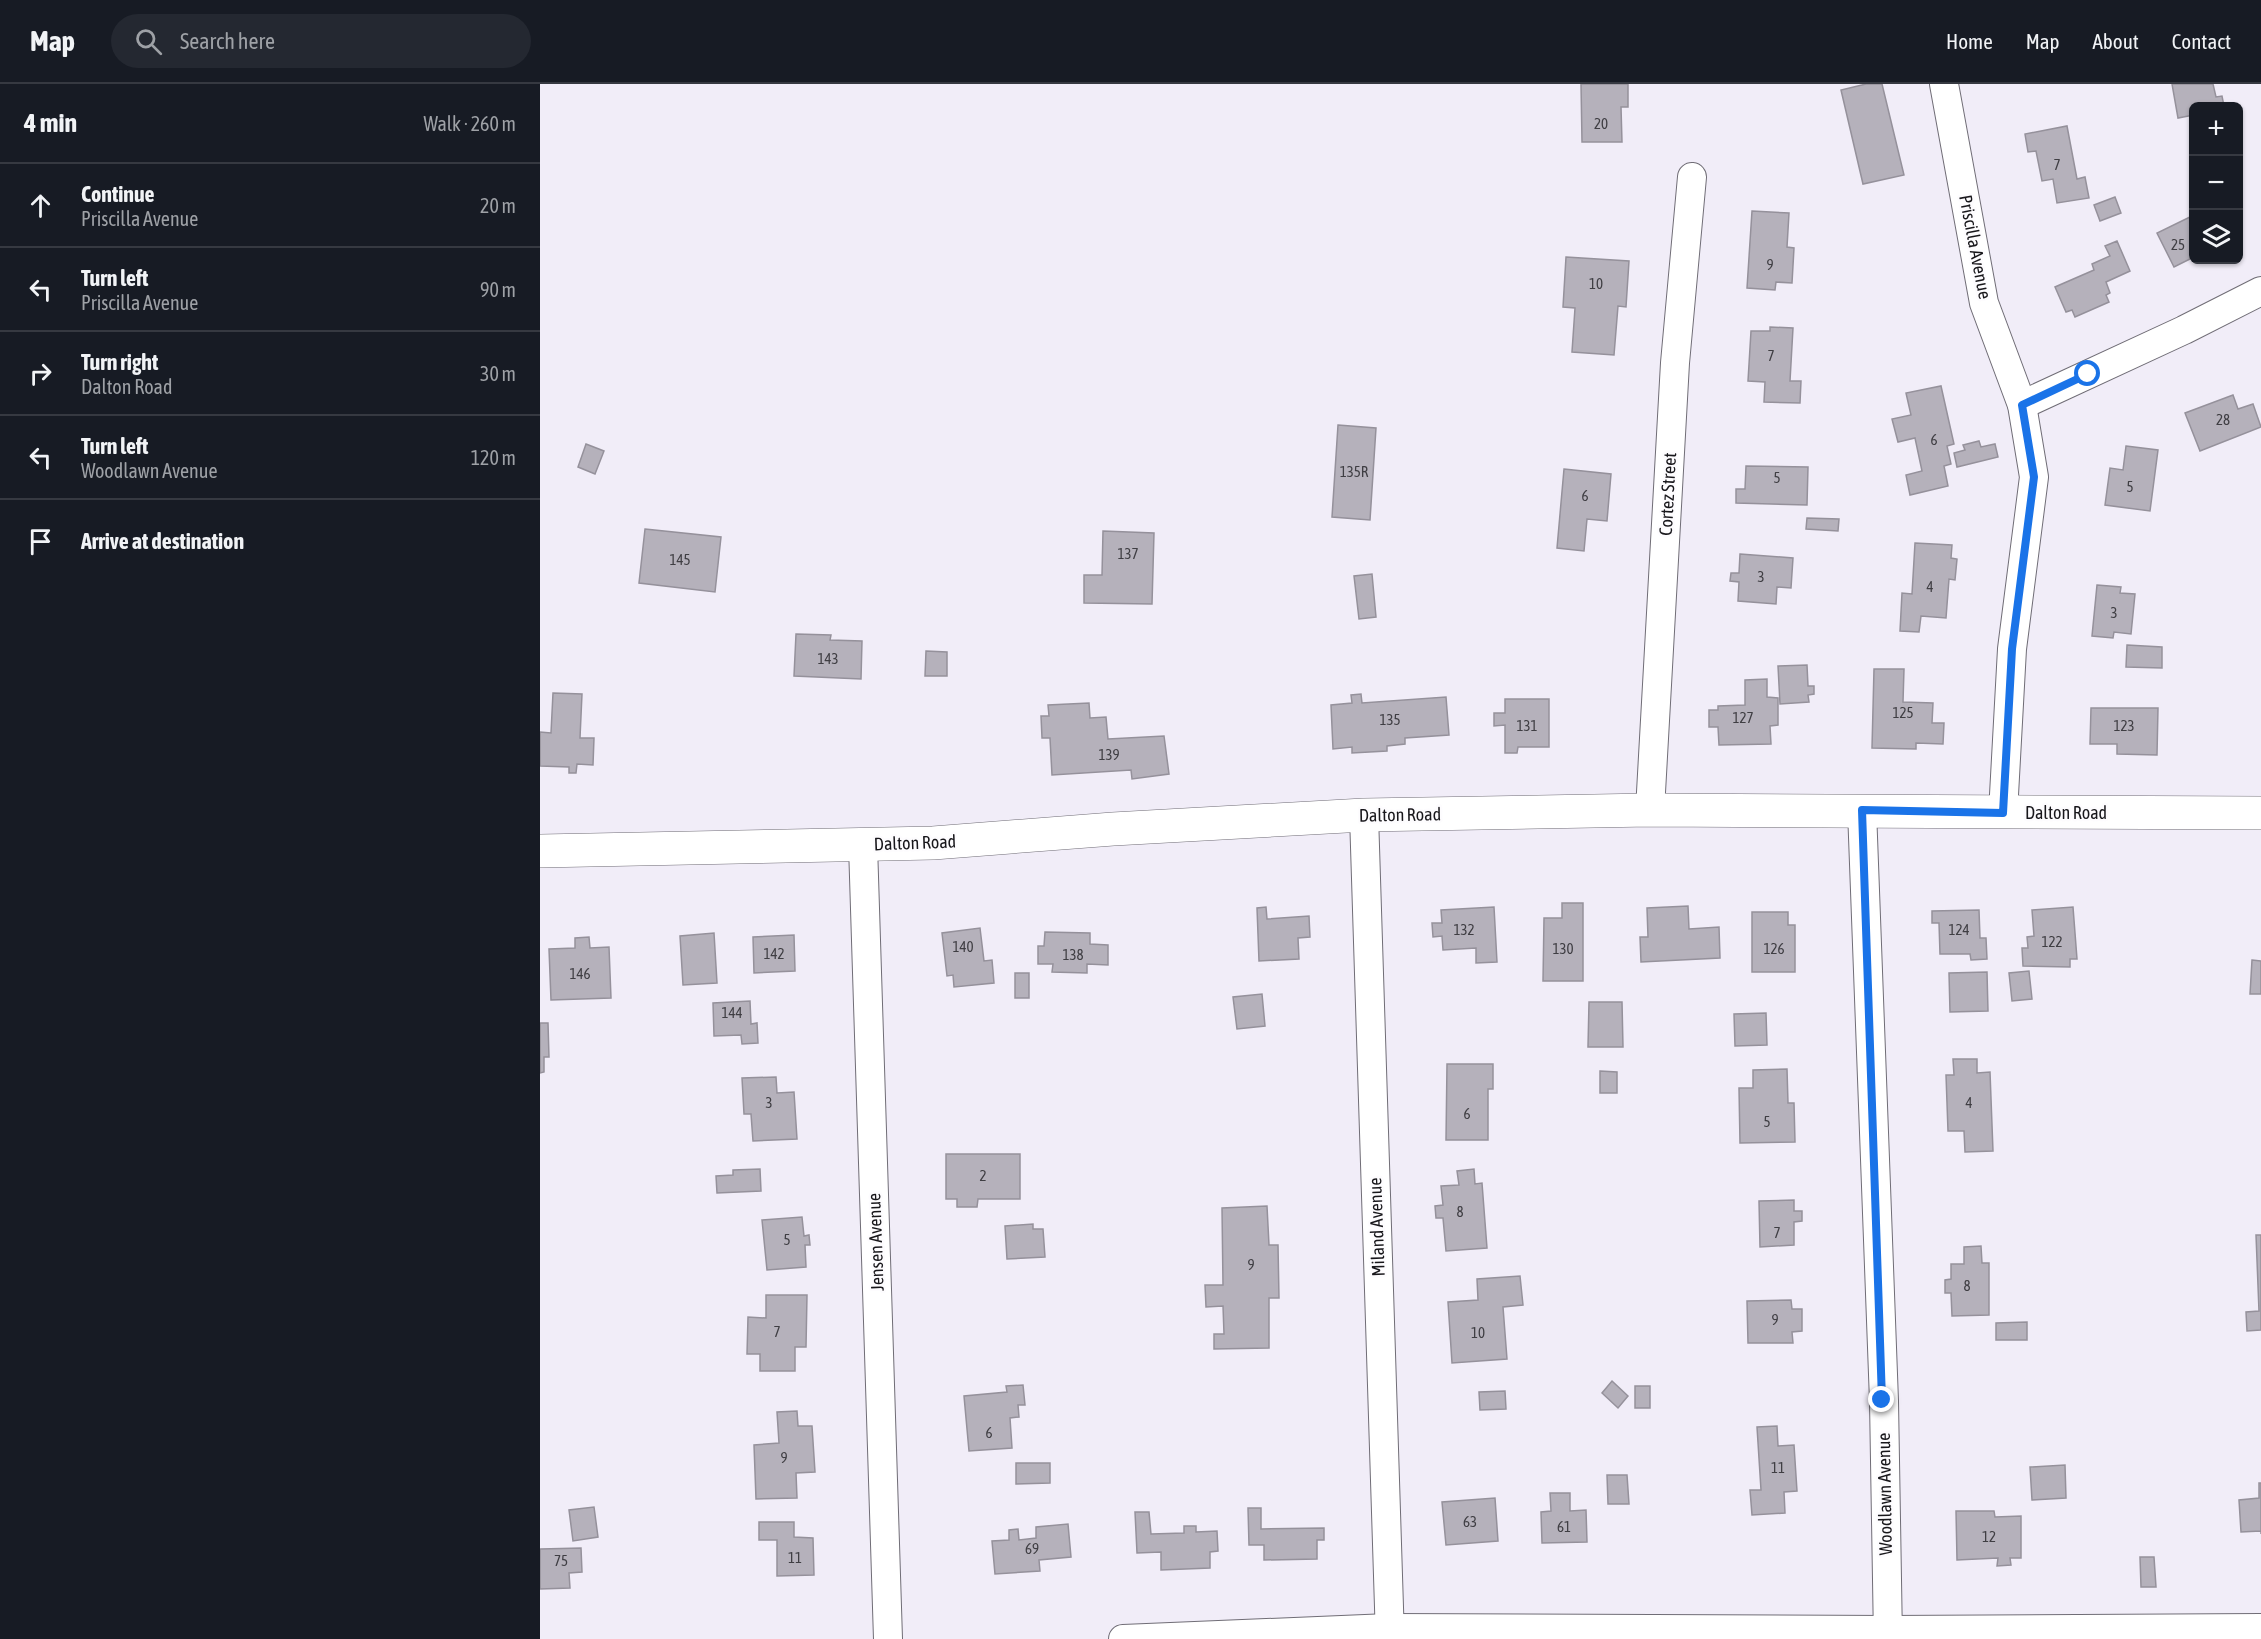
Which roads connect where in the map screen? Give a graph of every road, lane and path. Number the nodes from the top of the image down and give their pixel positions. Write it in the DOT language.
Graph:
graph roads {
  1 [pos="1944,84"];
  2 [pos="1692,177"];
  3 [pos="2261,291"];
  4 [pos="2022,405"];
  5 [pos="1650,810"];
  6 [pos="1862,810"];
  7 [pos="2003,813"];
  8 [pos="2261,813"];
  9 [pos="1364,815"];
  10 [pos="863,845"];
  11 [pos="540,851"];
  12 [pos="2261,1628"];
  13 [pos="1390,1634"];
  14 [pos="1888,1635"];
  15 [pos="888,1639"];
  16 [pos="1123,1639"];
  1 -- 4 [label="street, Priscilla Avenue"];
  2 -- 5 [label="street, Cortez Street"];
  3 -- 4 [label="street"];
  4 -- 7 [label="street, Priscilla Avenue"];
  5 -- 6 [label="street, Dalton Road"];
  5 -- 9 [label="street, Dalton Road"];
  6 -- 7 [label="street, Dalton Road"];
  6 -- 14 [label="street, Woodlawn Avenue"];
  7 -- 8 [label="street, Dalton Road"];
  9 -- 10 [label="street, Dalton Road"];
  9 -- 13 [label="street, Miland Avenue"];
  10 -- 11 [label="street, Dalton Road"];
  10 -- 15 [label="street, Jensen Avenue"];
  12 -- 14 [label="street"];
  13 -- 14 [label="street"];
  13 -- 16 [label="street"];
}
